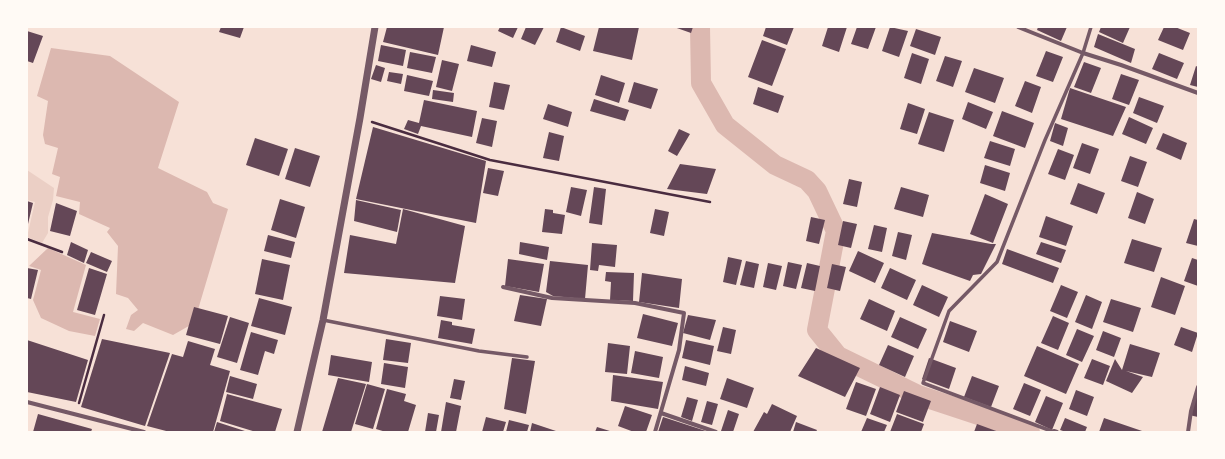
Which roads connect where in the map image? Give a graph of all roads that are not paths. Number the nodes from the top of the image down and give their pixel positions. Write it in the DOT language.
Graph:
graph roads {
  1 [pos="375,27"];
  2 [pos="1018,27"];
  3 [pos="1091,27"];
  4 [pos="1083,53"];
  5 [pos="1198,93"];
  6 [pos="503,287"];
  7 [pos="323,320"];
  8 [pos="527,357"];
  9 [pos="1198,387"];
  10 [pos="27,402"];
  11 [pos="662,413"];
  12 [pos="144,432"];
  13 [pos="298,432"];
  14 [pos="656,432"];
  15 [pos="716,432"];
  16 [pos="1055,432"];
  17 [pos="1188,432"];
  1 -- 7 [label="street"];
  2 -- 4 [label="street"];
  3 -- 4 [label="street"];
  4 -- 5 [label="street"];
  4 -- 16 [label="street"];
  6 -- 11 [label="street"];
  7 -- 8 [label="street"];
  7 -- 13 [label="street"];
  9 -- 17 [label="street"];
  10 -- 12 [label="street"];
  11 -- 14 [label="street"];
  11 -- 15 [label="street"];
}
